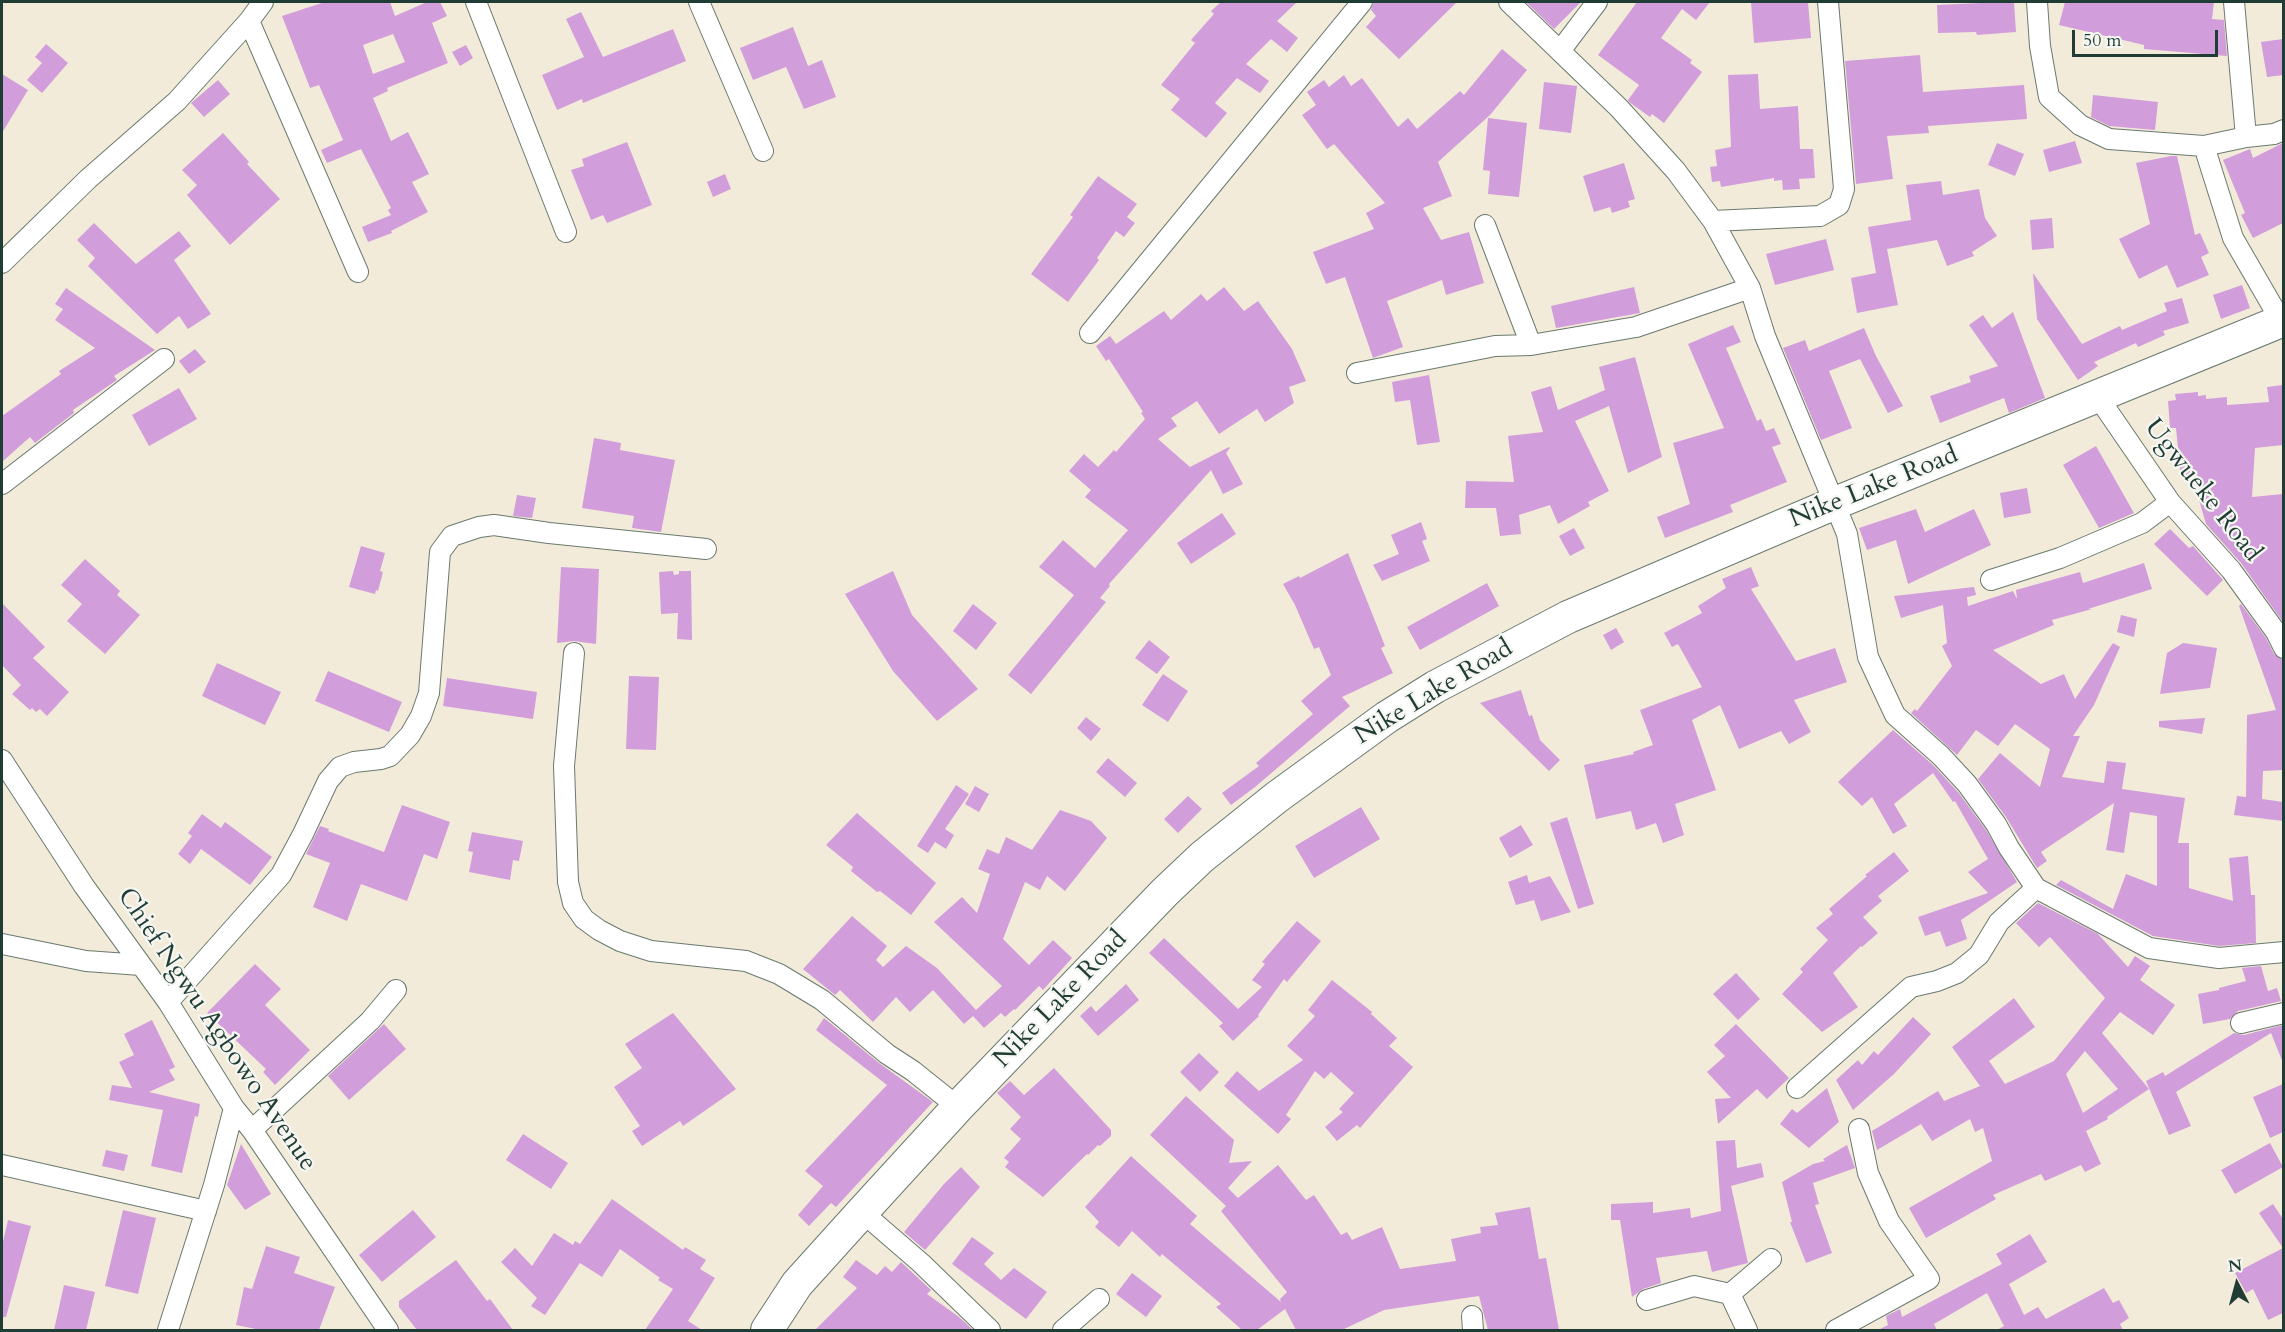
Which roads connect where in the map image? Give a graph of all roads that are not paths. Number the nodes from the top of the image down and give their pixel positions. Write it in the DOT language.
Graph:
graph roads {
  1 [pos="263,2"];
  2 [pos="476,2"];
  3 [pos="699,2"];
  4 [pos="1362,2"];
  5 [pos="1509,2"];
  6 [pos="1597,2"];
  7 [pos="1828,2"];
  8 [pos="2037,2"];
  9 [pos="2234,2"];
  10 [pos="249,21"];
  11 [pos="1560,51"];
  12 [pos="2283,130"];
  13 [pos="2246,138"];
  14 [pos="2204,146"];
  15 [pos="764,151"];
  16 [pos="1713,221"];
  17 [pos="1485,225"];
  18 [pos="566,232"];
  19 [pos="2,262"];
  20 [pos="358,272"];
  21 [pos="1750,288"];
  22 [pos="2282,321"];
  23 [pos="1090,333"];
  24 [pos="1531,345"];
  25 [pos="164,359"];
  26 [pos="1357,373"];
  27 [pos="2098,397"];
  28 [pos="2,484"];
  29 [pos="2170,502"];
  30 [pos="1833,504"];
  31 [pos="706,549"];
  32 [pos="1991,580"];
  33 [pos="2283,648"];
  34 [pos="574,653"];
  35 [pos="2,760"];
  36 [pos="2037,888"];
  37 [pos="2,944"];
  38 [pos="2283,952"];
  39 [pos="141,965"];
  40 [pos="396,990"];
  41 [pos="168,1002"];
  42 [pos="2283,1013"];
  43 [pos="2241,1023"];
  44 [pos="1797,1088"];
  45 [pos="958,1107"];
  46 [pos="234,1108"];
  47 [pos="1859,1129"];
  48 [pos="252,1130"];
  49 [pos="2,1165"];
  50 [pos="206,1210"];
  51 [pos="862,1212"];
  52 [pos="1772,1259"];
  53 [pos="1730,1294"];
  54 [pos="1099,1299"];
  55 [pos="1647,1300"];
  56 [pos="168,1330"];
  57 [pos="388,1330"];
  58 [pos="767,1330"];
  59 [pos="990,1330"];
  60 [pos="1063,1330"];
  61 [pos="1747,1330"];
  62 [pos="1836,1330"];
  1 -- 10 [label="street"];
  2 -- 18 [label="street"];
  3 -- 15 [label="street"];
  4 -- 23 [label="street"];
  5 -- 11 [label="street"];
  6 -- 11 [label="street"];
  7 -- 16 [label="street"];
  8 -- 14 [label="street"];
  9 -- 13 [label="street"];
  10 -- 19 [label="street"];
  10 -- 20 [label="street"];
  11 -- 16 [label="street"];
  12 -- 13 [label="street"];
  13 -- 14 [label="street"];
  14 -- 22 [label="street"];
  16 -- 21 [label="street"];
  17 -- 24 [label="street"];
  21 -- 24 [label="street"];
  21 -- 30 [label="street"];
  22 -- 27 [label="main road, Nike Lake Road"];
  24 -- 26 [label="street"];
  25 -- 28 [label="street"];
  27 -- 29 [label="street, Ugwueke Road"];
  27 -- 30 [label="main road, Nike Lake Road"];
  29 -- 32 [label="street"];
  29 -- 33 [label="street, Ugwueke Road"];
  30 -- 36 [label="street"];
  30 -- 45 [label="main road, Nike Lake Road"];
  31 -- 41 [label="street"];
  34 -- 45 [label="street"];
  35 -- 39 [label="street, Chief Ngwu Agbowo Avenue"];
  36 -- 38 [label="street"];
  36 -- 44 [label="street"];
  37 -- 39 [label="street"];
  39 -- 41 [label="street, Chief Ngwu Agbowo Avenue"];
  40 -- 48 [label="street"];
  41 -- 46 [label="street, Chief Ngwu Agbowo Avenue"];
  42 -- 43 [label="street"];
  45 -- 51 [label="main road, Nike Lake Road"];
  46 -- 48 [label="street, Chief Ngwu Agbowo Avenue"];
  46 -- 50 [label="street"];
  47 -- 62 [label="street"];
  48 -- 57 [label="street, Chief Ngwu Agbowo Avenue"];
  49 -- 50 [label="street"];
  50 -- 56 [label="street"];
  51 -- 58 [label="main road, Nike Lake Road"];
  51 -- 59 [label="street"];
  52 -- 53 [label="street"];
  53 -- 55 [label="street"];
  53 -- 61 [label="street"];
  54 -- 60 [label="street"];
}
